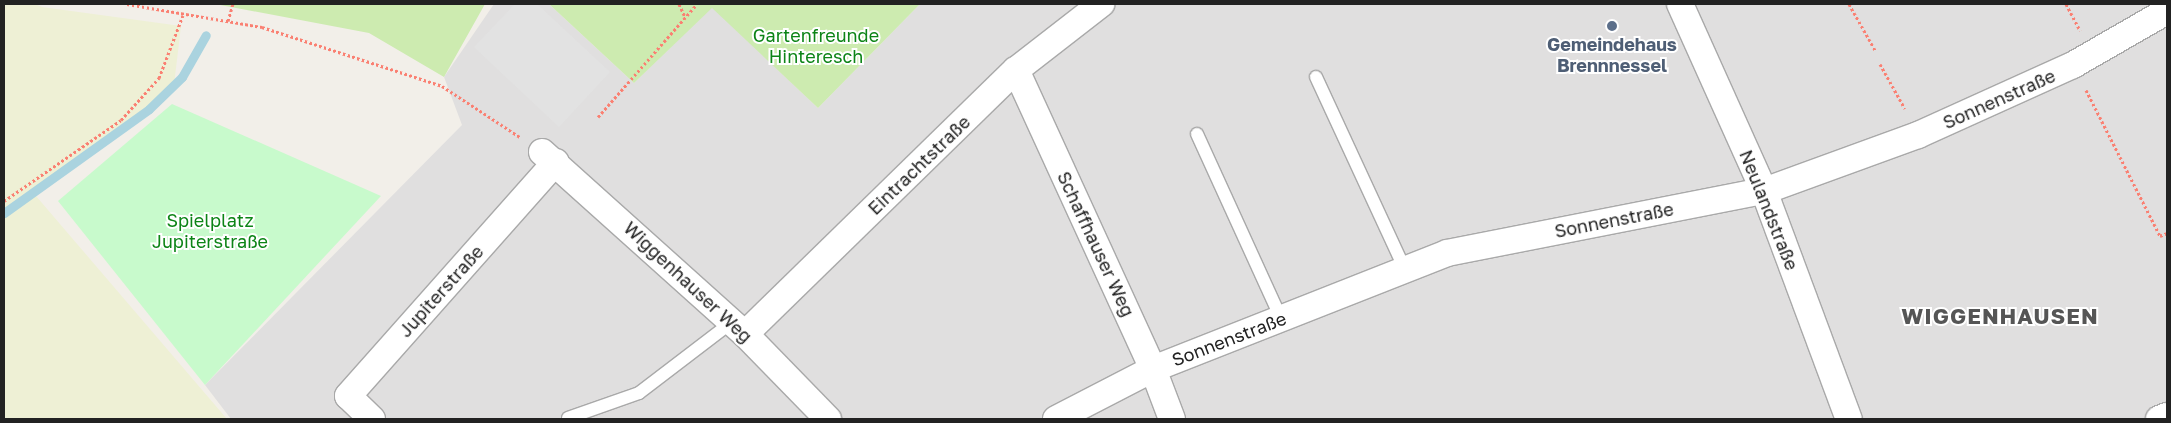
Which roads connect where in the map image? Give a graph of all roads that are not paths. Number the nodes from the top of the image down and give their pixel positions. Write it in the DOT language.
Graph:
graph roads {
  1 [pos="1101,4"];
  2 [pos="1690,7"];
  3 [pos="2167,11"];
  4 [pos="1016,70"];
  5 [pos="1316,78"];
  6 [pos="1197,134"];
  7 [pos="549,157"];
  8 [pos="1764,190"];
  9 [pos="1405,270"];
  10 [pos="1281,318"];
  11 [pos="739,328"];
  12 [pos="1154,369"];
  13 [pos="2167,416"];
  14 [pos="568,418"];
  15 [pos="372,419"];
  16 [pos="828,419"];
  17 [pos="1056,419"];
  18 [pos="1172,419"];
  19 [pos="1849,419"];
  20 [pos="2159,419"];
  1 -- 4 [label="street, Eintrachtstraße"];
  2 -- 8 [label="street, Neulandstraße"];
  3 -- 8 [label="street, Sonnenstraße"];
  4 -- 11 [label="street, Eintrachtstraße"];
  4 -- 12 [label="street, Schaffhauser Weg"];
  5 -- 9 [label="lane"];
  6 -- 10 [label="lane"];
  7 -- 11 [label="street, Wiggenhauser Weg"];
  7 -- 15 [label="street, Jupiterstraße"];
  8 -- 9 [label="street, Sonnenstraße"];
  8 -- 19 [label="street, Neulandstraße"];
  9 -- 10 [label="street, Sonnenstraße"];
  10 -- 12 [label="street, Sonnenstraße"];
  11 -- 14 [label="lane"];
  11 -- 16 [label="street, Wiggenhauser Weg"];
  12 -- 17 [label="street, Sonnenstraße"];
  12 -- 18 [label="street, Schaffhauser Weg"];
  13 -- 20 [label="street"];
}
